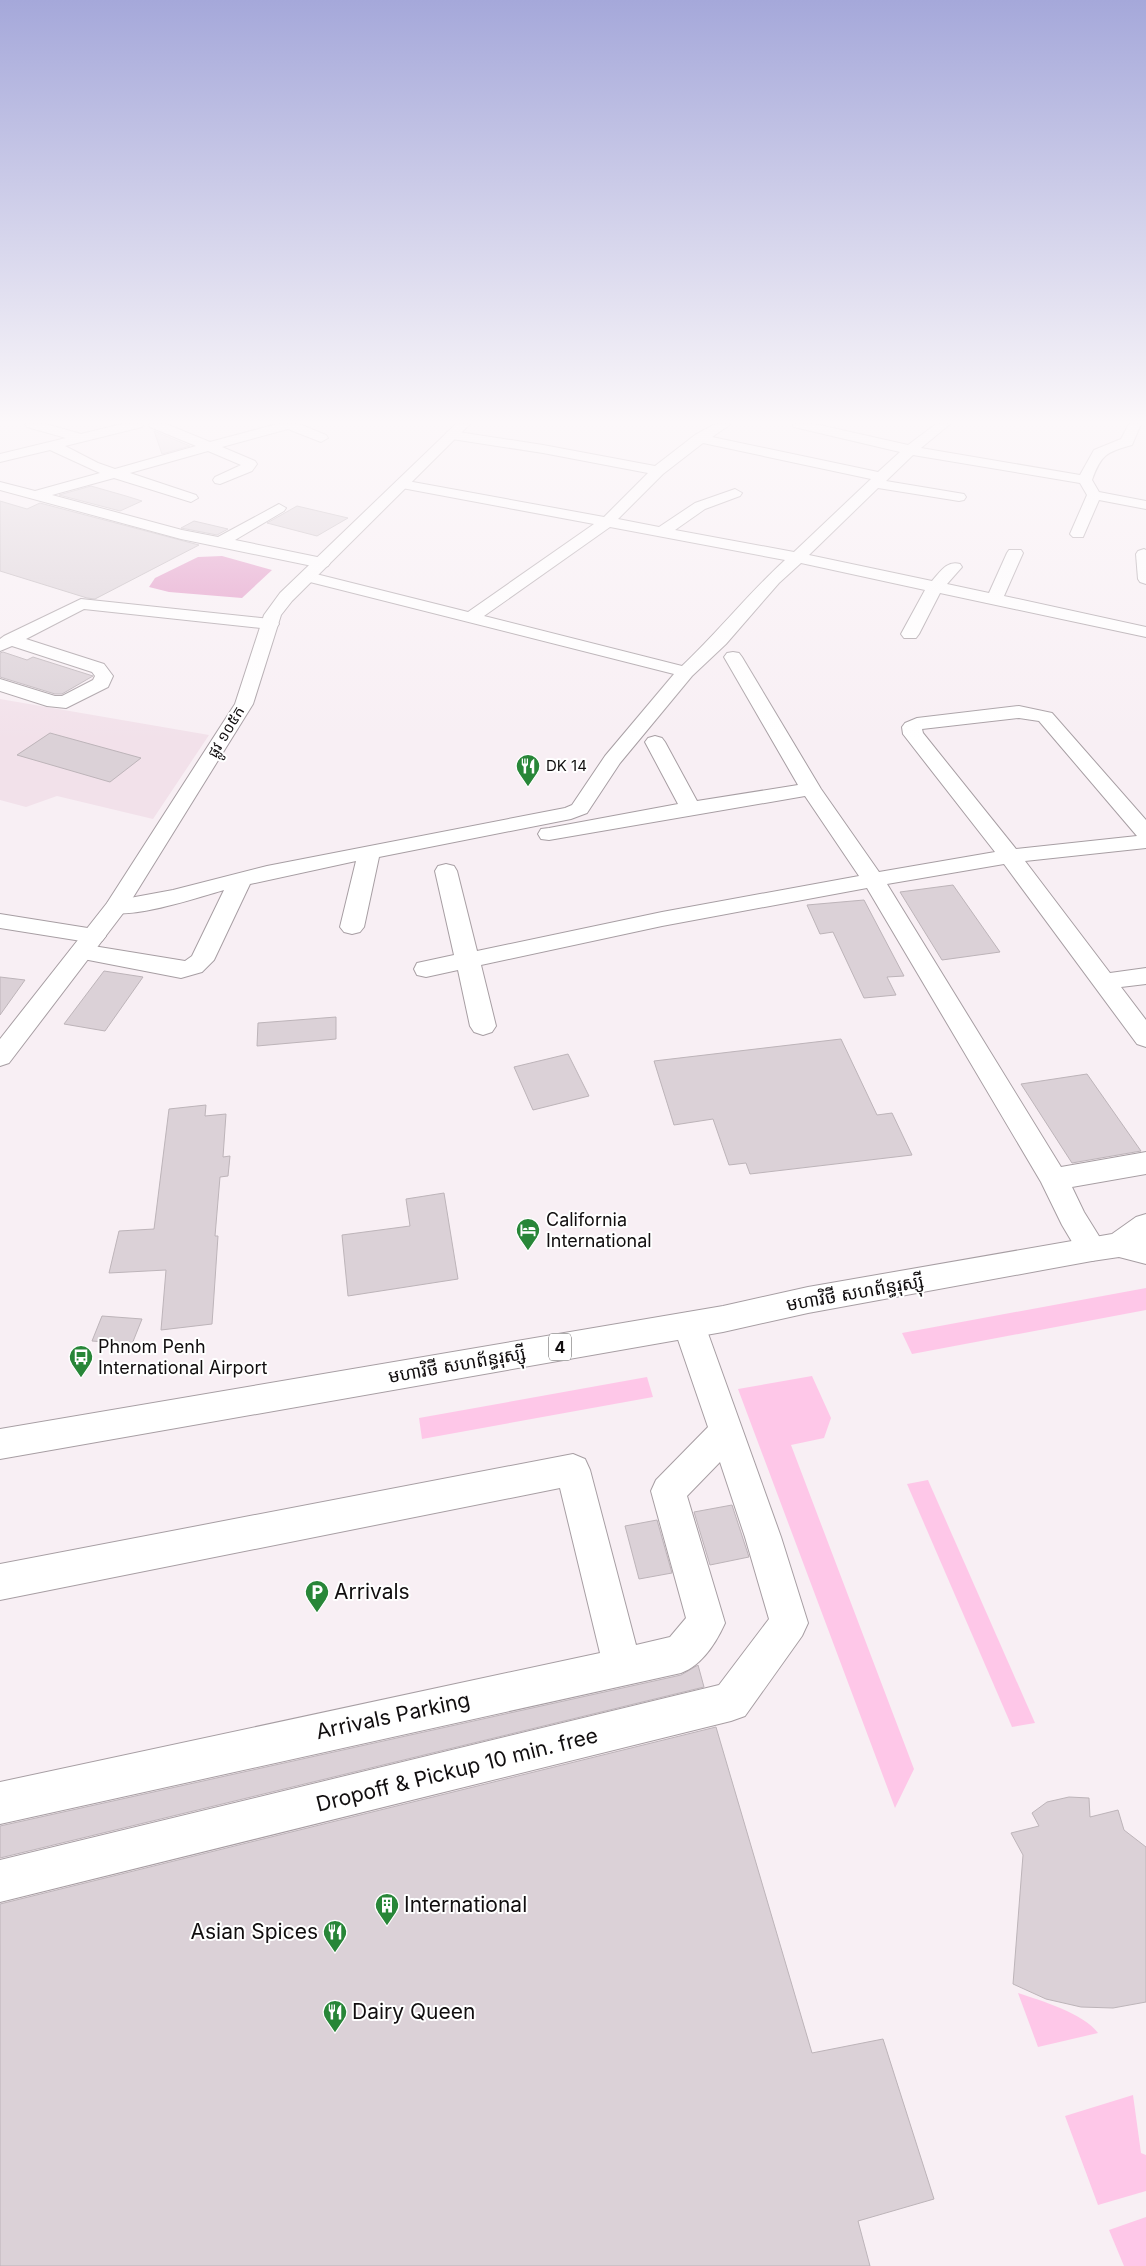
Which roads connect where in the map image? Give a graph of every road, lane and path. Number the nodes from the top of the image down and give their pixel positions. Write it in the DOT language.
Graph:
graph roads {
  1 [pos="165,530"];
  2 [pos="242,530"];
  3 [pos="356,530"];
  4 [pos="596,530"];
  5 [pos="649,530"];
  6 [pos="664,530"];
  7 [pos="826,530"];
  8 [pos="1080,530"];
  9 [pos="661,532"];
  10 [pos="1078,534"];
  11 [pos="221,542"];
  12 [pos="1015,553"];
  13 [pos="1144,554"];
  14 [pos="797,557"];
  15 [pos="322,563"];
  16 [pos="954,567"];
  17 [pos="308,577"];
  18 [pos="1146,579"];
  19 [pos="935,587"];
  20 [pos="994,600"];
  21 [pos="472,617"];
  22 [pos="270,624"];
  23 [pos="1146,632"];
  24 [pos="910,634"];
  25 [pos="5,643"];
  26 [pos="733,657"];
  27 [pos="686,672"];
  28 [pos="0,685"];
  29 [pos="655,742"];
  30 [pos="811,790"];
  31 [pos="691,808"];
  32 [pos="1146,832"];
  33 [pos="1146,842"];
  34 [pos="369,852"];
  35 [pos="1010,856"];
  36 [pos="242,879"];
  37 [pos="873,880"];
  38 [pos="116,907"];
  39 [pos="0,921"];
  40 [pos="352,927"];
  41 [pos="88,944"];
  42 [pos="468,960"];
  43 [pos="426,969"];
  44 [pos="1146,976"];
  45 [pos="1104,982"];
  46 [pos="483,1026"];
  47 [pos="1146,1038"];
  48 [pos="0,1057"];
  49 [pos="1146,1163"];
  50 [pos="1054,1179"];
  51 [pos="1146,1225"];
  52 [pos="1119,1249"];
  53 [pos="689,1324"];
  54 [pos="726,1432"];
  55 [pos="0,1444"];
  56 [pos="0,1582"];
  57 [pos="622,1666"];
  58 [pos="0,1803"];
  59 [pos="0,1882"];
  1 -- 11 [label="main road"];
  2 -- 11 [label="main road"];
  3 -- 15 [label="main road, ផ្លូវ ១០៥ក"];
  4 -- 21 [label="main road"];
  5 -- 9 [label="main road"];
  6 -- 9 [label="main road"];
  7 -- 14 [label="main road"];
  8 -- 10 [label="main road"];
  9 -- 14 [label="main road"];
  11 -- 15 [label="main road"];
  12 -- 20 [label="main road"];
  13 -- 18 [label="main road"];
  14 -- 19 [label="main road"];
  14 -- 27 [label="main road"];
  15 -- 17 [label="main road, ផ្លូវ ១០៥ក"];
  16 -- 19 [label="main road"];
  17 -- 21 [label="main road"];
  17 -- 22 [label="main road, ផ្លូវ ១០៥ក"];
  19 -- 20 [label="main road"];
  19 -- 24 [label="main road"];
  20 -- 23 [label="main road"];
  21 -- 27 [label="main road"];
  22 -- 25 [label="main road"];
  22 -- 38 [label="main road, ផ្លូវ ១០៥ក"];
  25 -- 28 [label="main road"];
  26 -- 30 [label="main road"];
  27 -- 34 [label="main road"];
  29 -- 31 [label="main road"];
  30 -- 31 [label="main road"];
  30 -- 37 [label="main road"];
  31 -- 42 [label="main road"];
  32 -- 35 [label="main road"];
  33 -- 35 [label="main road"];
  34 -- 36 [label="main road"];
  34 -- 40 [label="main road"];
  35 -- 37 [label="main road"];
  35 -- 45 [label="main road"];
  36 -- 38 [label="main road"];
  36 -- 41 [label="main road"];
  37 -- 42 [label="main road"];
  37 -- 50 [label="main road"];
  38 -- 41 [label="main road, ផ្លូវ ១០៥ក"];
  39 -- 41 [label="main road"];
  41 -- 48 [label="main road, ផ្លូវ ១០៥ក"];
  42 -- 43 [label="main road"];
  42 -- 46 [label="main road"];
  44 -- 45 [label="main road"];
  45 -- 47 [label="main road"];
  49 -- 50 [label="main road"];
  50 -- 52 [label="main road"];
  51 -- 52 [label="main road, មហាវិថី សហព័ន្ធរុស្ស៊ី / 4"];
  52 -- 53 [label="main road, មហាវិថី សហព័ន្ធរុស្ស៊ី / 4"];
  53 -- 54 [label="main road"];
  53 -- 55 [label="main road, មហាវិថី សហព័ន្ធរុស្ស៊ី / 4"];
  54 -- 57 [label="main road, Arrivals Parking"];
  54 -- 59 [label="main road, Dropoff & Pickup 10 min. free"];
  56 -- 57 [label="main road"];
  57 -- 58 [label="main road, Arrivals Parking"];
}
